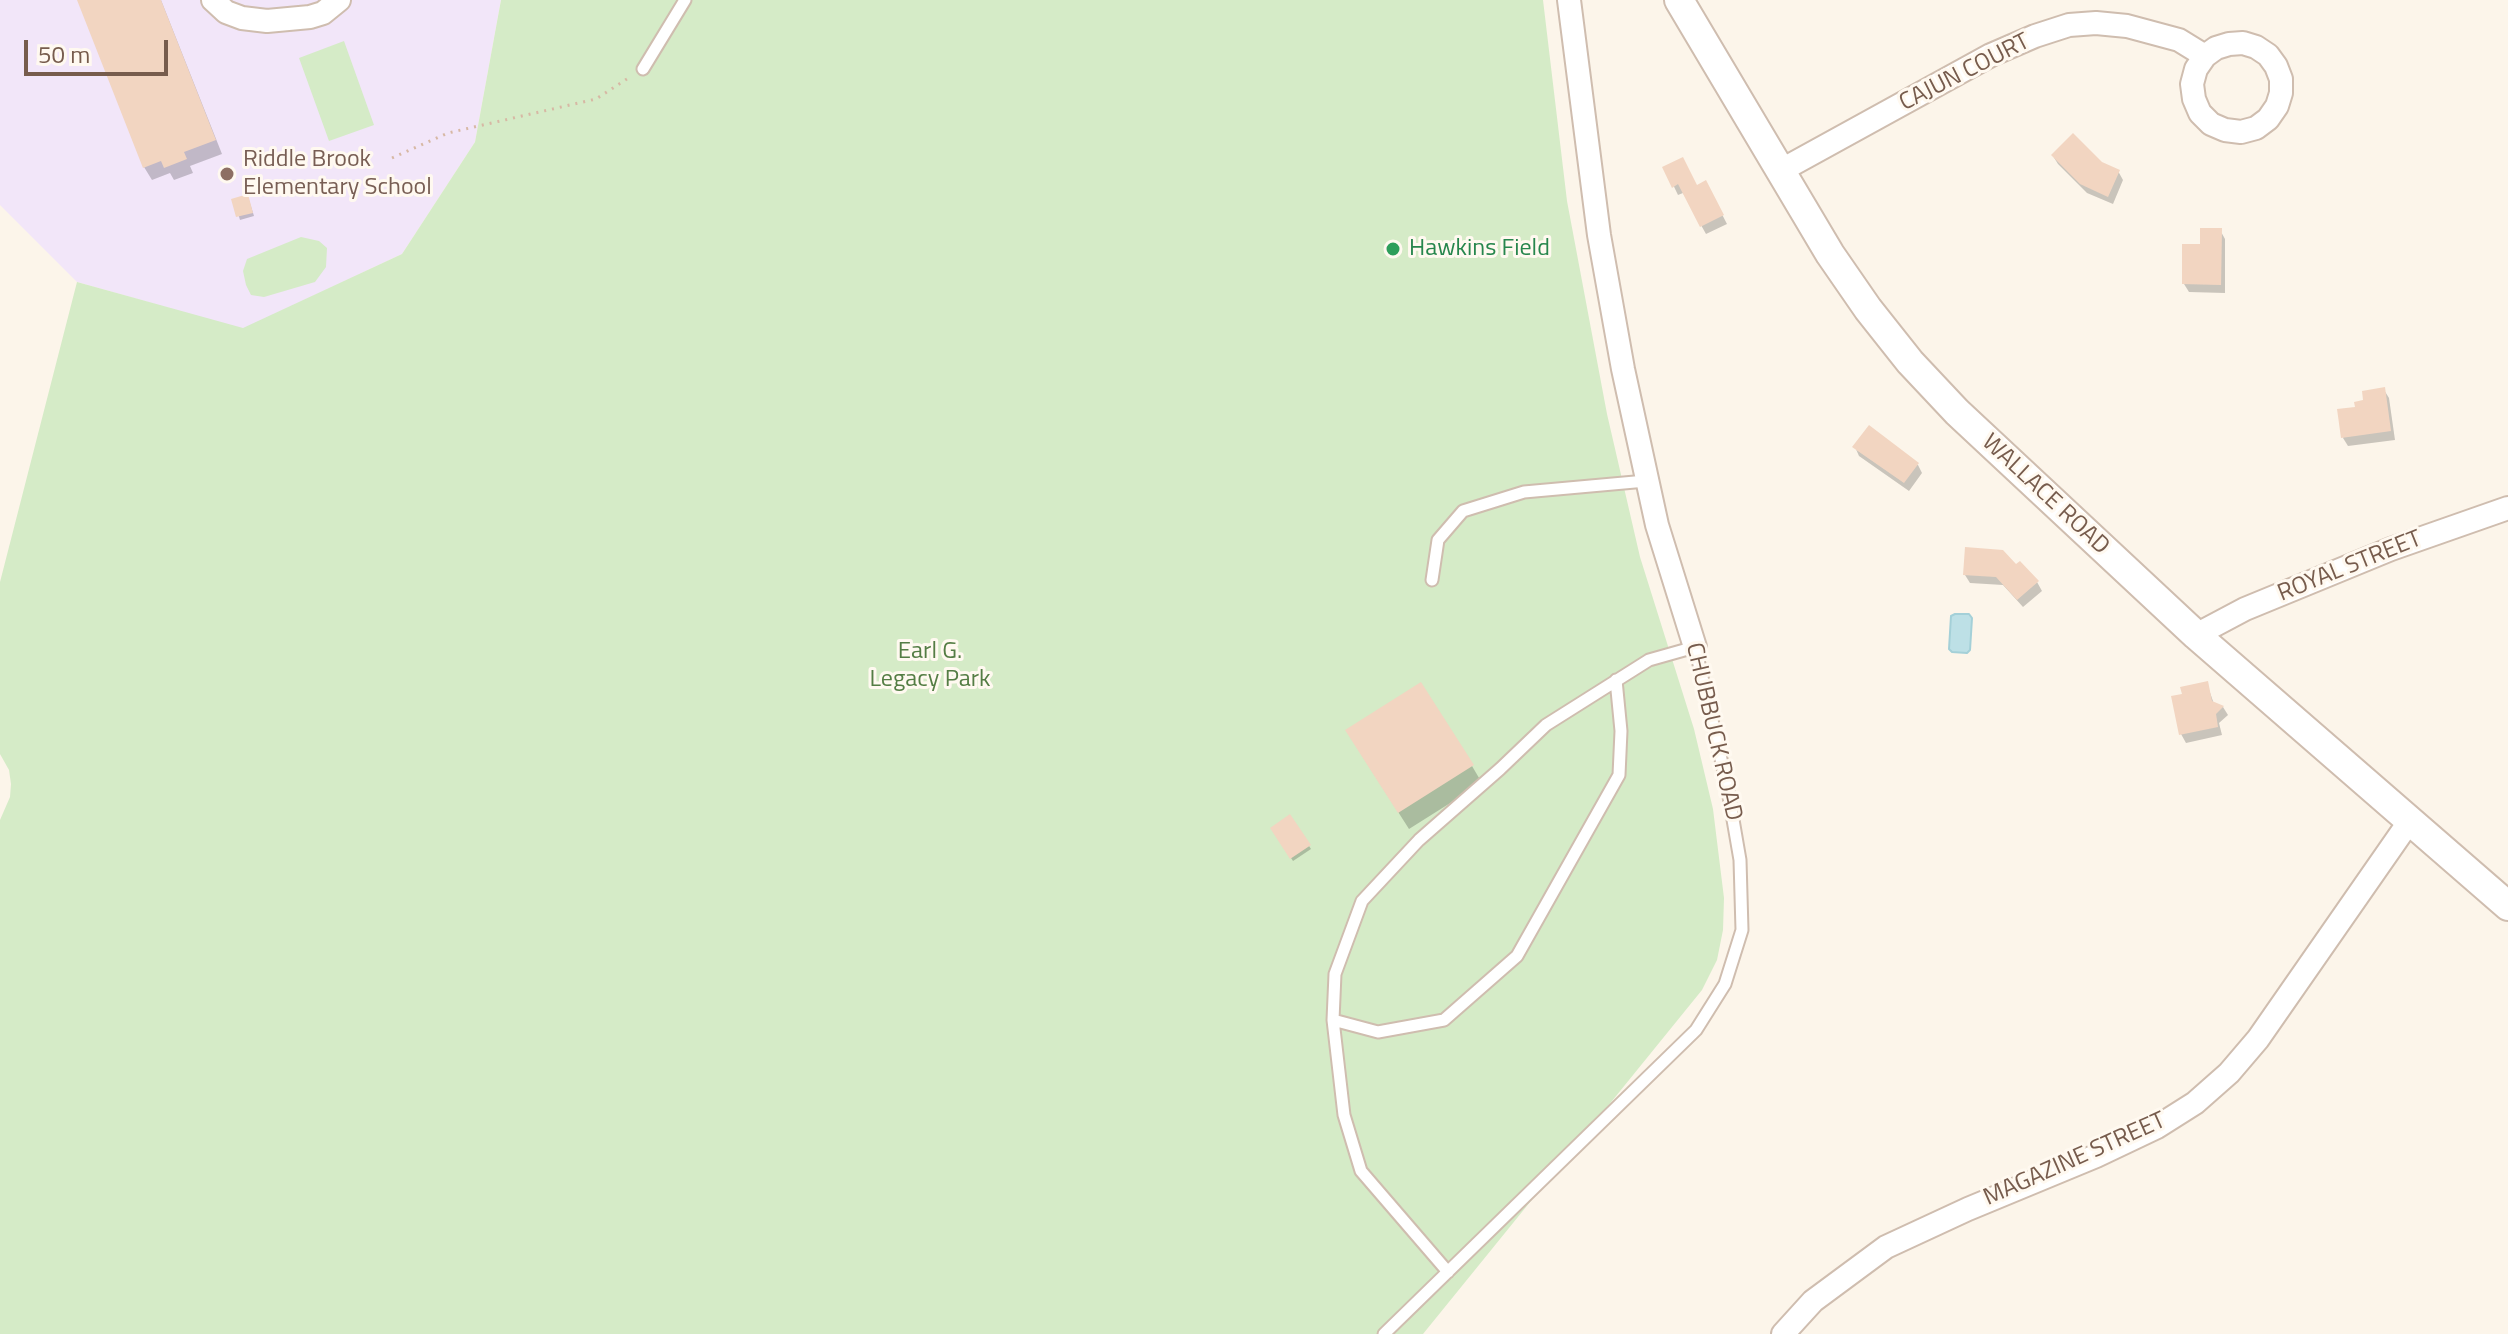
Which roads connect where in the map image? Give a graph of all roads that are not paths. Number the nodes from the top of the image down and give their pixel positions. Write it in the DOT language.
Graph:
graph roads {
  1 [pos="213,0"];
  2 [pos="339,0"];
  3 [pos="685,0"];
  4 [pos="1569,0"];
  5 [pos="1679,0"];
  6 [pos="2205,56"];
  7 [pos="643,69"];
  8 [pos="1780,171"];
  9 [pos="1646,481"];
  10 [pos="2508,508"];
  11 [pos="1432,580"];
  12 [pos="2196,635"];
  13 [pos="1695,647"];
  14 [pos="1616,680"];
  15 [pos="2409,822"];
  16 [pos="2508,906"];
  17 [pos="1333,1020"];
  18 [pos="1448,1272"];
  19 [pos="1384,1334"];
  20 [pos="1783,1334"];
  1 -- 2 [label="street"];
  3 -- 7 [label="lane"];
  4 -- 9 [label="street, CHUBBUCK ROAD"];
  5 -- 8 [label="street, WALLACE ROAD"];
  6 -- 6 [label="street"];
  6 -- 8 [label="street, CAJUN COURT"];
  8 -- 12 [label="street, WALLACE ROAD"];
  9 -- 11 [label="lane"];
  9 -- 13 [label="street, CHUBBUCK ROAD"];
  10 -- 12 [label="street, ROYAL STREET"];
  12 -- 15 [label="street, WALLACE ROAD"];
  13 -- 14 [label="lane"];
  13 -- 18 [label="lane, CHUBBUCK ROAD"];
  14 -- 17 [label="lane"];
  14 -- 17 [label="lane"];
  15 -- 16 [label="street, WALLACE ROAD"];
  15 -- 20 [label="street, MAGAZINE STREET"];
  17 -- 18 [label="lane"];
  18 -- 19 [label="lane, CHUBBUCK ROAD"];
}
